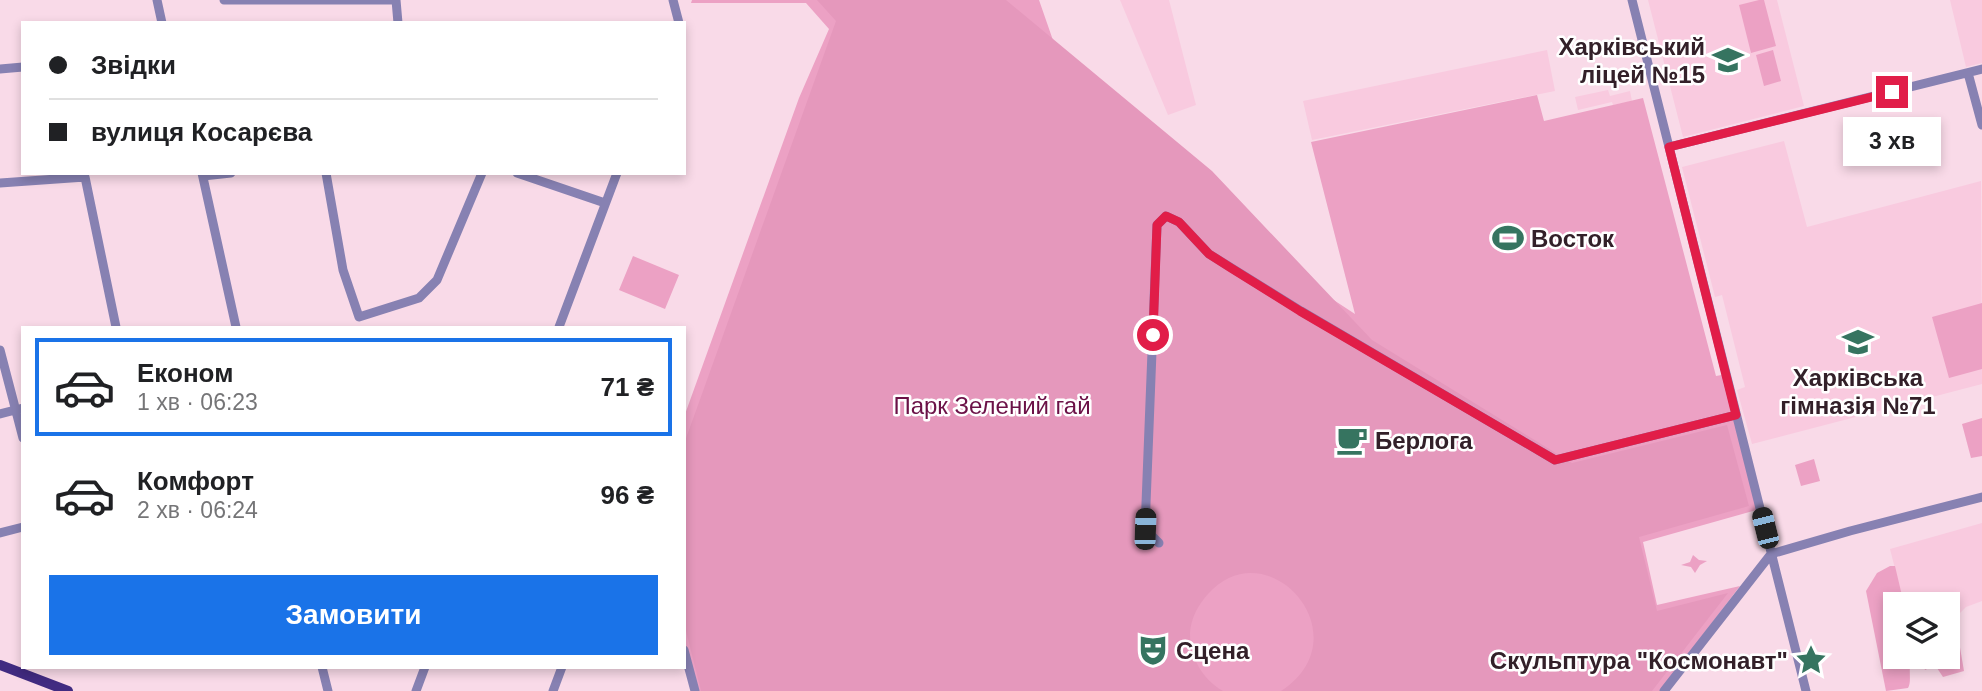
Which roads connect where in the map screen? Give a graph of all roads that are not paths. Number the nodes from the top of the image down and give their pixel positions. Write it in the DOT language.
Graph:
graph roads {
  1 [pos="157,0"];
  2 [pos="224,0"];
  3 [pos="396,0"];
  4 [pos="673,0"];
  5 [pos="1632,0"];
  6 [pos="162,21"];
  7 [pos="398,21"];
  8 [pos="678,21"];
  9 [pos="21,67"];
  10 [pos="0,68"];
  11 [pos="1982,69"];
  12 [pos="1968,73"];
  13 [pos="1982,125"];
  14 [pos="1669,147"];
  15 [pos="202,175"];
  16 [pos="326,175"];
  17 [pos="481,175"];
  18 [pos="523,175"];
  19 [pos="616,175"];
  20 [pos="0,183"];
  21 [pos="605,204"];
  22 [pos="116,326"];
  23 [pos="236,326"];
  24 [pos="559,326"];
  25 [pos="0,350"];
  26 [pos="19,409"];
  27 [pos="0,414"];
  28 [pos="1736,415"];
  29 [pos="1982,497"];
  30 [pos="21,528"];
  31 [pos="0,533"];
  32 [pos="1159,543"];
  33 [pos="1771,554"];
  34 [pos="686,657"];
  35 [pos="0,665"];
  36 [pos="322,669"];
  37 [pos="424,669"];
  38 [pos="561,669"];
  39 [pos="68,691"];
  40 [pos="328,691"];
  41 [pos="416,691"];
  42 [pos="553,691"];
  43 [pos="695,691"];
  44 [pos="1664,691"];
  45 [pos="1806,691"];
  1 -- 6 [label="street"];
  2 -- 3 [label="street"];
  3 -- 7 [label="street"];
  4 -- 8 [label="street"];
  5 -- 14 [label="street"];
  9 -- 10 [label="street"];
  11 -- 12 [label="street"];
  12 -- 13 [label="street"];
  12 -- 14 [label="street"];
  14 -- 28 [label="street"];
  15 -- 23 [label="street"];
  16 -- 17 [label="street"];
  18 -- 21 [label="street"];
  19 -- 21 [label="street"];
  20 -- 22 [label="street"];
  21 -- 24 [label="street"];
  25 -- 26 [label="street"];
  26 -- 27 [label="street"];
  28 -- 32 [label="street"];
  28 -- 33 [label="street"];
  29 -- 33 [label="street"];
  30 -- 31 [label="street"];
  33 -- 44 [label="street"];
  33 -- 45 [label="street"];
  34 -- 43 [label="street"];
  35 -- 39 [label="main road"];
  36 -- 40 [label="street"];
  37 -- 41 [label="street"];
  38 -- 42 [label="street"];
}
